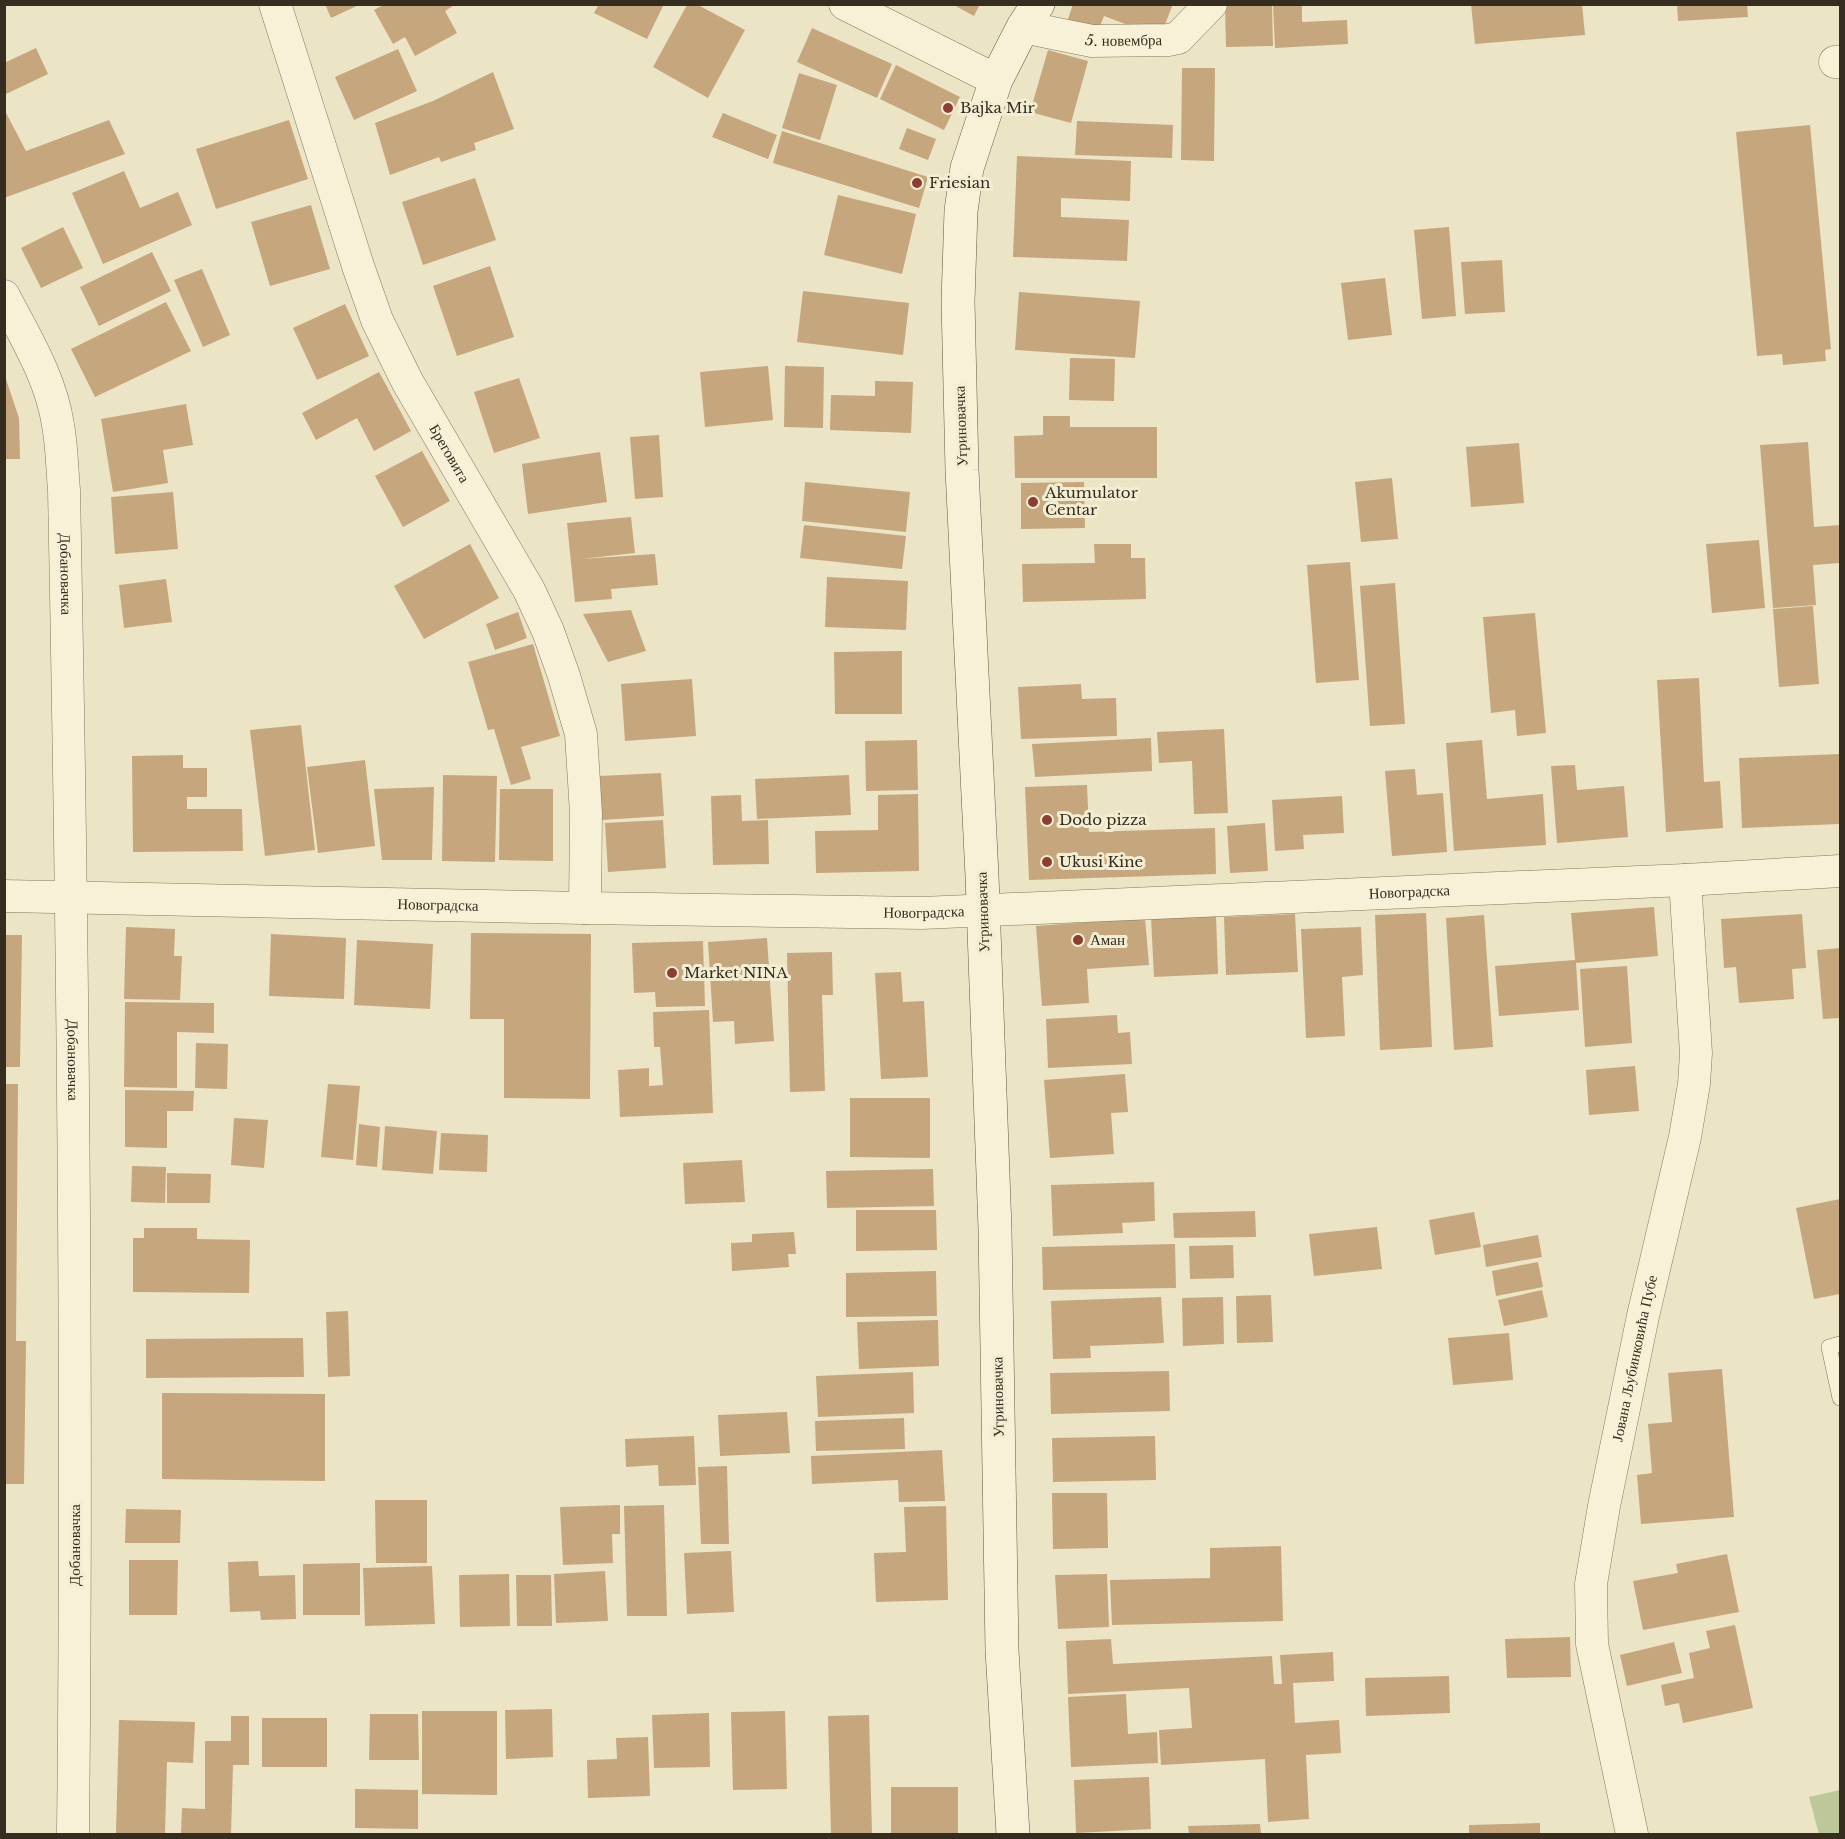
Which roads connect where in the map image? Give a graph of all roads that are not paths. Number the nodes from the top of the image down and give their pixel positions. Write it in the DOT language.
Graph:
graph roads {
  1 [pos="275,4"];
  2 [pos="844,4"];
  3 [pos="1211,4"];
  4 [pos="1030,16"];
  5 [pos="996,80"];
  6 [pos="4,296"];
  7 [pos="1840,871"];
  8 [pos="1685,880"];
  9 [pos="4,896"];
  10 [pos="72,898"];
  11 [pos="585,908"];
  12 [pos="983,912"];
  13 [pos="1840,1344"];
  14 [pos="1840,1398"];
  15 [pos="73,1834"];
  16 [pos="1013,1834"];
  17 [pos="1632,1834"];
  1 -- 11 [label="street, Бреговита"];
  2 -- 5 [label="street"];
  3 -- 4 [label="street, 5. новембра"];
  4 -- 5 [label="main road, Угриновачка"];
  5 -- 12 [label="main road, Угриновачка"];
  6 -- 10 [label="street, Добановачка"];
  7 -- 8 [label="street, Новоградска"];
  8 -- 12 [label="street, Новоградска"];
  8 -- 17 [label="street, Јована Љубинковића Пубе"];
  9 -- 10 [label="street, Новоградска"];
  10 -- 11 [label="street, Новоградска"];
  10 -- 15 [label="street, Добановачка"];
  11 -- 12 [label="street, Новоградска"];
  12 -- 16 [label="main road, Угриновачка"];
  13 -- 14 [label="lane"];
}
